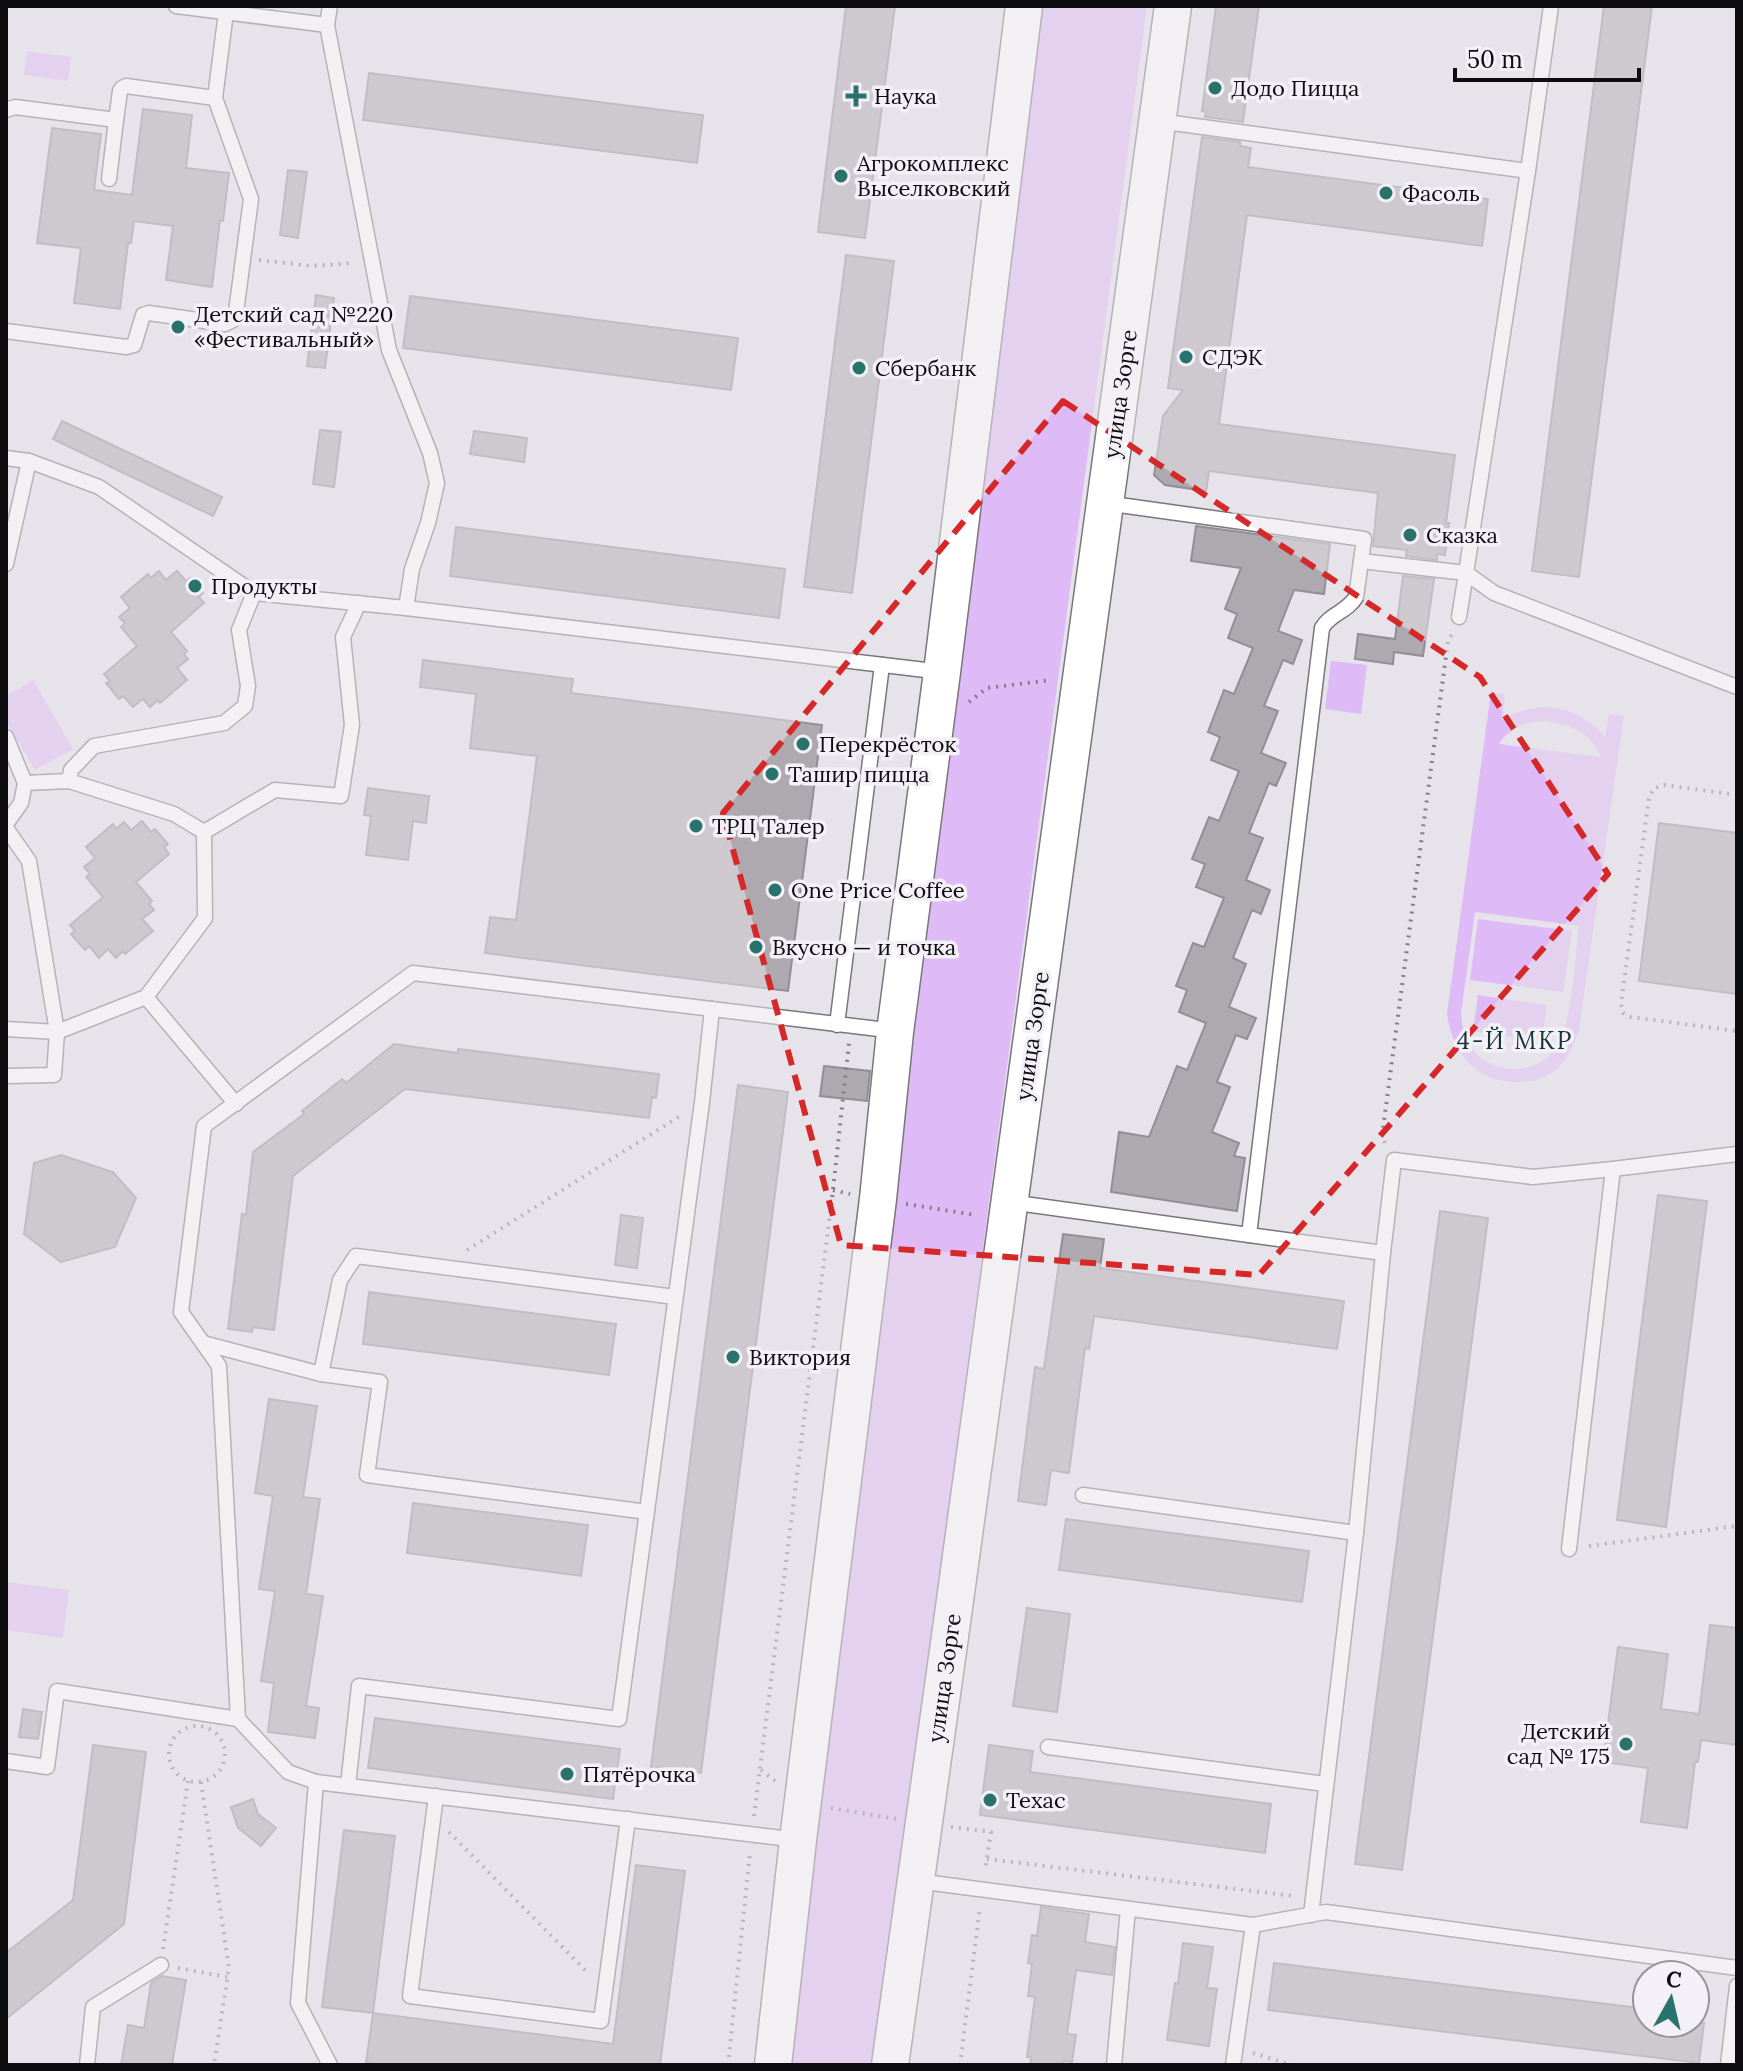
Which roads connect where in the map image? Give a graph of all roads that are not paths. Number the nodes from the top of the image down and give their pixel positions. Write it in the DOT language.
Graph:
graph roads {
  1 [pos="176,6"];
  2 [pos="330,6"];
  3 [pos="1024,6"];
  4 [pos="1173,6"];
  5 [pos="1551,6"];
  6 [pos="226,12"];
  7 [pos="327,25"];
  8 [pos="215,98"];
  9 [pos="6,110"];
  10 [pos="116,120"];
  11 [pos="1157,121"];
  12 [pos="1528,171"];
  13 [pos="109,179"];
  14 [pos="6,331"];
  15 [pos="6,458"];
  16 [pos="29,461"];
  17 [pos="1105,502"];
  18 [pos="1361,561"];
  19 [pos="6,564"];
  20 [pos="1466,573"];
  21 [pos="254,593"];
  22 [pos="359,603"];
  23 [pos="406,608"];
  24 [pos="1459,617"];
  25 [pos="882,665"];
  26 [pos="1737,687"];
  27 [pos="940,688"];
  28 [pos="6,737"];
  29 [pos="69,781"];
  30 [pos="25,783"];
  31 [pos="6,826"];
  32 [pos="204,832"];
  33 [pos="146,997"];
  34 [pos="712,1009"];
  35 [pos="844,1025"];
  36 [pos="6,1029"];
  37 [pos="57,1032"];
  38 [pos="895,1032"];
  39 [pos="6,1076"];
  40 [pos="236,1104"];
  41 [pos="1737,1154"];
  42 [pos="1613,1169"];
  43 [pos="1008,1211"];
  44 [pos="1249,1235"];
  45 [pos="1383,1253"];
  46 [pos="675,1297"];
  47 [pos="203,1343"];
  48 [pos="321,1374"];
  49 [pos="1083,1495"];
  50 [pos="647,1512"];
  51 [pos="1356,1533"];
  52 [pos="1569,1549"];
  53 [pos="238,1719"];
  54 [pos="1048,1747"];
  55 [pos="6,1761"];
  56 [pos="316,1782"];
  57 [pos="1325,1784"];
  58 [pos="348,1785"];
  59 [pos="436,1796"];
  60 [pos="628,1819"];
  61 [pos="798,1840"];
  62 [pos="915,1880"];
  63 [pos="1128,1909"];
  64 [pos="1311,1915"];
  65 [pos="1253,1925"];
  66 [pos="161,1965"];
  67 [pos="1737,1968"];
  68 [pos="1737,1986"];
  69 [pos="87,2065"];
  70 [pos="330,2065"];
  71 [pos="773,2065"];
  72 [pos="890,2065"];
  73 [pos="1114,2065"];
  74 [pos="1233,2065"];
  75 [pos="1728,2065"];
  1 -- 6 [label="lane"];
  2 -- 7 [label="lane"];
  3 -- 27 [label="main road"];
  4 -- 11 [label="main road, улица Зорге"];
  5 -- 12 [label="lane"];
  6 -- 7 [label="lane"];
  6 -- 8 [label="lane"];
  7 -- 23 [label="lane"];
  8 -- 10 [label="lane"];
  8 -- 14 [label="lane"];
  9 -- 10 [label="lane"];
  10 -- 13 [label="lane"];
  11 -- 12 [label="lane"];
  11 -- 17 [label="main road, улица Зорге"];
  12 -- 20 [label="lane"];
  15 -- 16 [label="lane"];
  16 -- 19 [label="lane"];
  16 -- 21 [label="lane"];
  17 -- 18 [label="lane"];
  17 -- 43 [label="main road, улица Зорге"];
  18 -- 20 [label="lane"];
  18 -- 44 [label="lane"];
  20 -- 24 [label="lane"];
  20 -- 26 [label="lane"];
  21 -- 22 [label="lane"];
  21 -- 29 [label="lane"];
  22 -- 23 [label="lane"];
  22 -- 32 [label="lane"];
  23 -- 25 [label="lane"];
  25 -- 27 [label="lane"];
  25 -- 35 [label="lane"];
  27 -- 38 [label="main road"];
  28 -- 30 [label="lane"];
  29 -- 30 [label="lane"];
  29 -- 32 [label="lane"];
  30 -- 31 [label="lane"];
  31 -- 37 [label="lane"];
  32 -- 33 [label="lane"];
  33 -- 37 [label="lane"];
  33 -- 40 [label="lane"];
  34 -- 35 [label="lane"];
  34 -- 40 [label="lane"];
  34 -- 46 [label="lane"];
  35 -- 38 [label="lane"];
  36 -- 37 [label="lane"];
  37 -- 39 [label="lane"];
  38 -- 61 [label="main road"];
  40 -- 47 [label="lane"];
  41 -- 42 [label="lane"];
  42 -- 45 [label="lane"];
  42 -- 52 [label="lane"];
  43 -- 44 [label="lane"];
  43 -- 62 [label="main road, улица Зорге"];
  44 -- 45 [label="lane"];
  45 -- 51 [label="lane"];
  46 -- 48 [label="lane"];
  46 -- 50 [label="lane"];
  47 -- 48 [label="lane"];
  47 -- 53 [label="lane"];
  48 -- 50 [label="lane"];
  49 -- 51 [label="lane"];
  50 -- 58 [label="lane"];
  51 -- 57 [label="lane"];
  53 -- 55 [label="lane"];
  53 -- 56 [label="lane"];
  54 -- 57 [label="lane"];
  56 -- 58 [label="lane"];
  56 -- 70 [label="lane"];
  57 -- 64 [label="lane"];
  58 -- 59 [label="lane"];
  59 -- 60 [label="lane"];
  59 -- 60 [label="lane"];
  60 -- 61 [label="lane"];
  61 -- 71 [label="main road"];
  62 -- 63 [label="lane"];
  62 -- 72 [label="main road, улица Зорге"];
  63 -- 65 [label="lane"];
  63 -- 73 [label="lane"];
  64 -- 65 [label="lane"];
  64 -- 67 [label="lane"];
  65 -- 74 [label="lane"];
  66 -- 69 [label="lane"];
  68 -- 75 [label="lane"];
}
